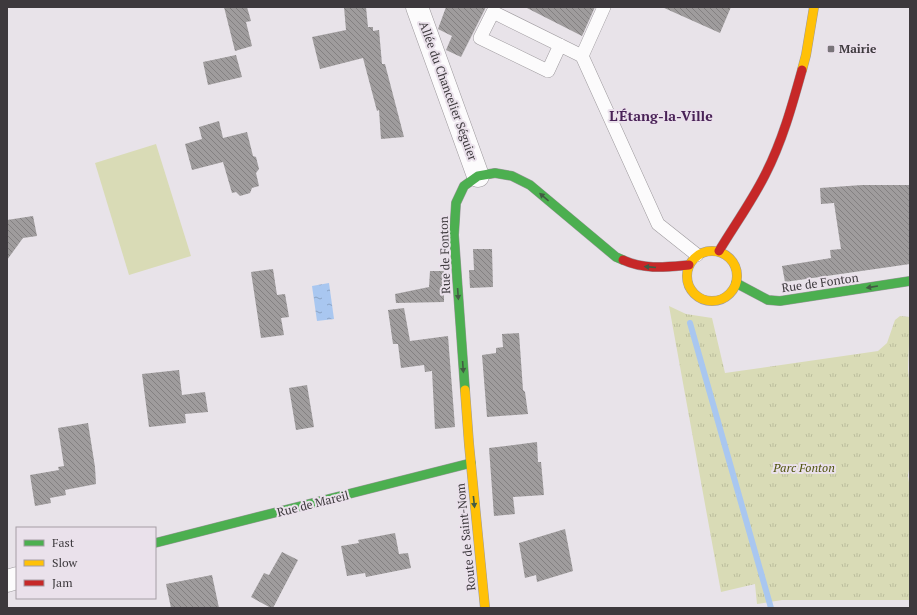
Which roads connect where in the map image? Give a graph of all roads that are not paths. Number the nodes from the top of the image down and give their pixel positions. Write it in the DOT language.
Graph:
graph roads {
  1 [pos="417,7"];
  2 [pos="604,7"];
  3 [pos="814,7"];
  4 [pos="560,45"];
  5 [pos="582,56"];
  6 [pos="478,176"];
  7 [pos="719,252"];
  8 [pos="693,260"];
  9 [pos="910,281"];
  10 [pos="736,283"];
  11 [pos="471,463"];
  12 [pos="156,543"];
  13 [pos="485,608"];
  1 -- 6 [label="street, Allée du Chancelier Séguier"];
  2 -- 5 [label="lane"];
  3 -- 7 [label="street"];
  4 -- 4 [label="lane"];
  4 -- 5 [label="lane"];
  5 -- 8 [label="lane"];
  8 -- 6 [label="street, one-way"];
  6 -- 11 [label="street, Rue de Fonton, one-way"];
  7 -- 8 [label="street"];
  7 -- 10 [label="street"];
  8 -- 10 [label="street"];
  9 -- 10 [label="street, Rue de Fonton, one-way"];
  11 -- 12 [label="street, Rue de Mareil"];
  11 -- 13 [label="street, Route de Saint-Nom, one-way"];
}
